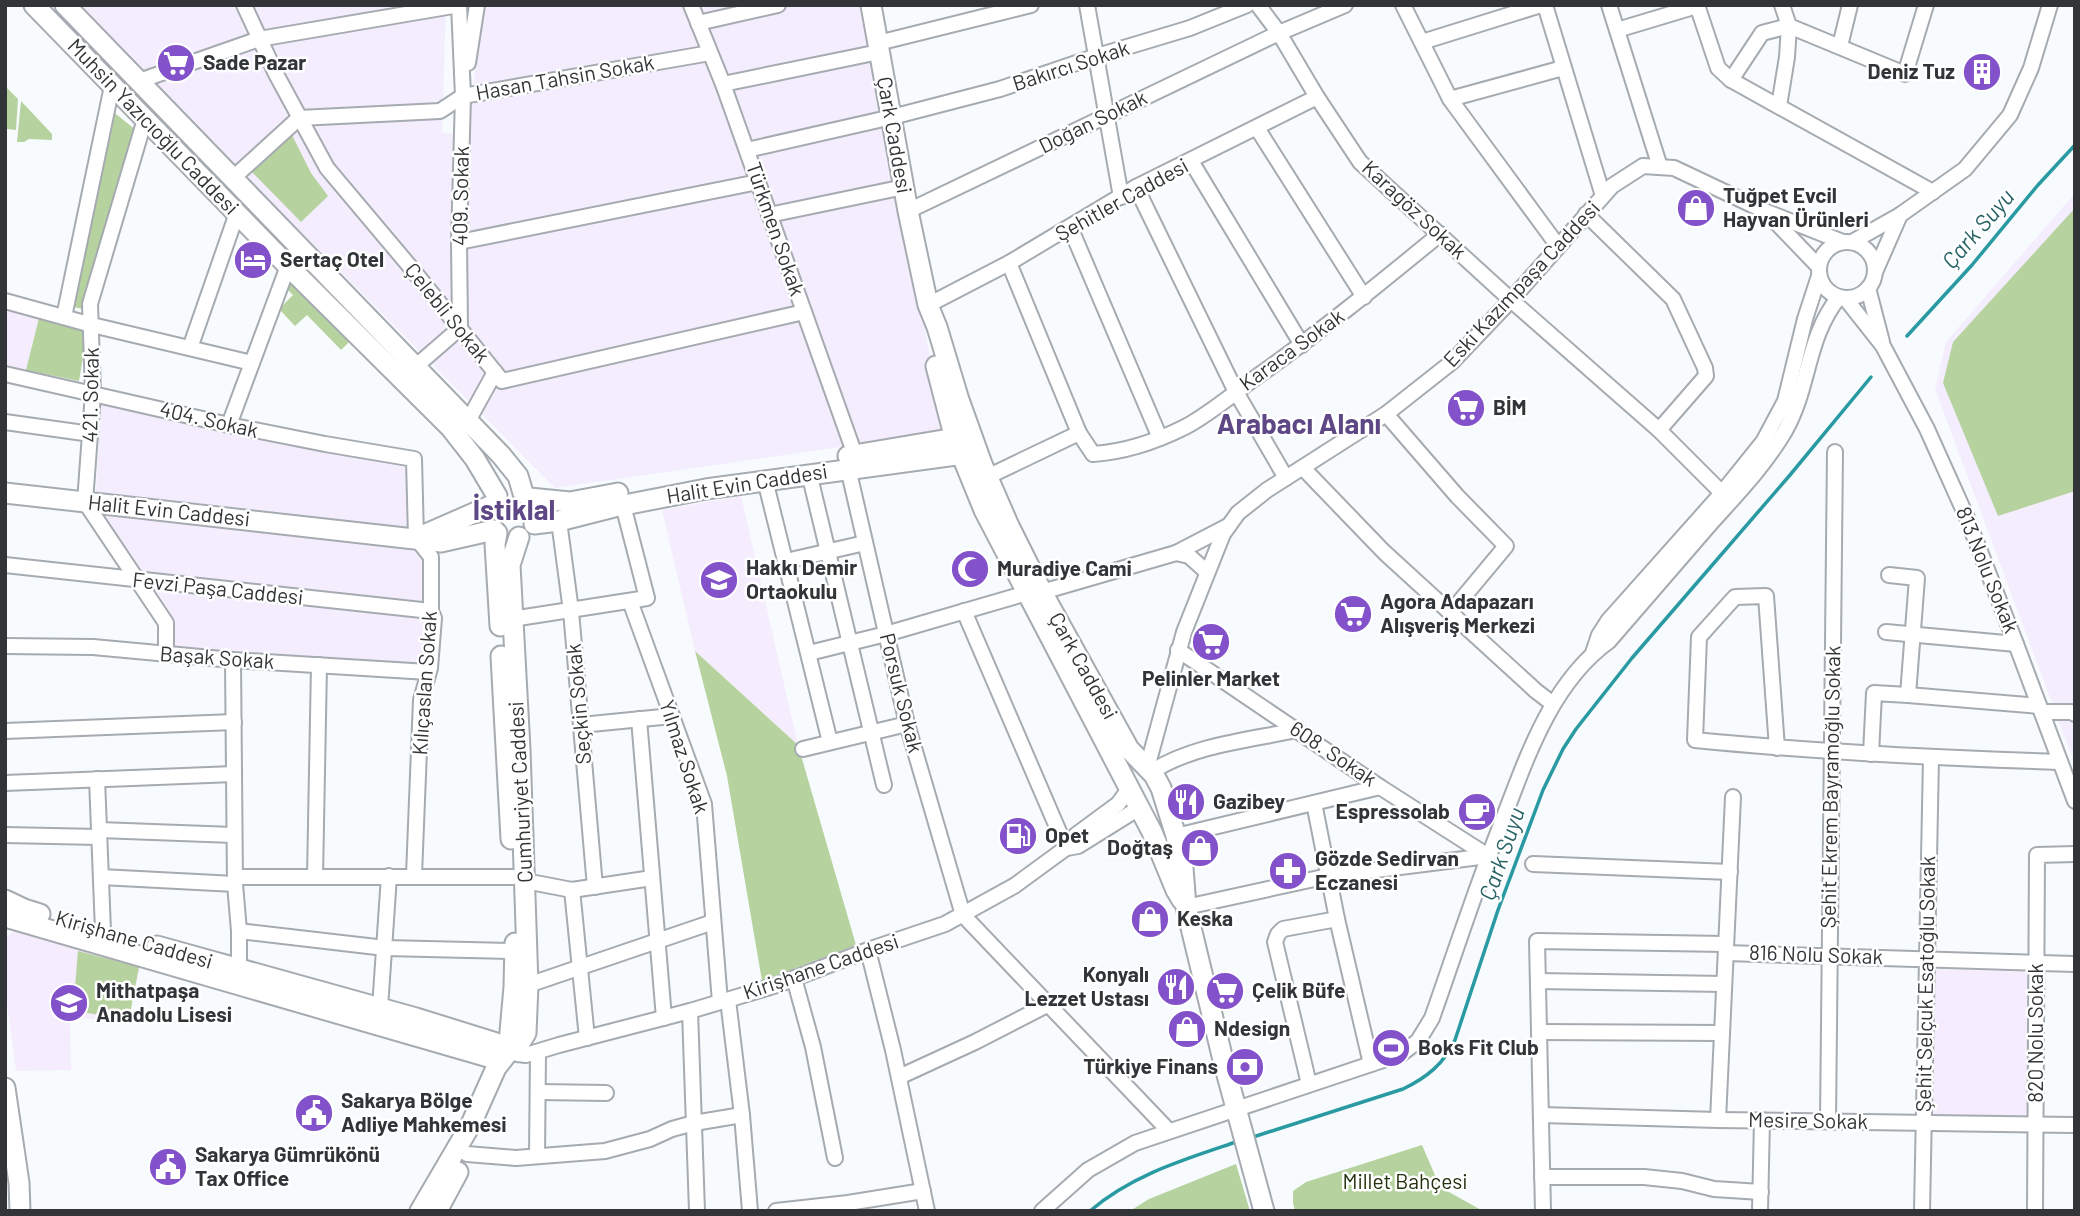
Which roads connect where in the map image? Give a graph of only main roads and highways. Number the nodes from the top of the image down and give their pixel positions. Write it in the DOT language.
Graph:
graph roads {
  1 [pos="34,5"];
  2 [pos="65,5"];
  3 [pos="871,5"];
  4 [pos="966,445"];
  5 [pos="854,464"];
  6 [pos="5,493"];
  7 [pos="526,496"];
  8 [pos="493,501"];
  9 [pos="534,524"];
  10 [pos="495,531"];
  11 [pos="519,537"];
  12 [pos="416,538"];
  13 [pos="1034,592"];
  14 [pos="1153,776"];
  15 [pos="1129,789"];
  16 [pos="1139,808"];
  17 [pos="519,879"];
  18 [pos="5,900"];
  19 [pos="1186,907"];
  20 [pos="5,917"];
  21 [pos="512,1050"];
  22 [pos="5,1088"];
  23 [pos="20,1211"];
  24 [pos="420,1211"];
  25 [pos="436,1211"];
  26 [pos="1264,1211"];
  1 -- 8 [label="main road, Muhsin Yazıcıoğlu Caddesi"];
  2 -- 7 [label="main road, Muhsin Yazıcıoğlu Caddesi"];
  3 -- 4 [label="main road, Çark Caddesi"];
  4 -- 5 [label="main road, Halit Evin Caddesi"];
  4 -- 13 [label="main road, Çark Caddesi"];
  4 -- 13 [label="main road, Çark Caddesi"];
  5 -- 7 [label="main road, Halit Evin Caddesi"];
  5 -- 9 [label="main road, Halit Evin Caddesi"];
  6 -- 12 [label="main road, Halit Evin Caddesi"];
  7 -- 8 [label="main road"];
  7 -- 9 [label="main road"];
  8 -- 10 [label="main road"];
  8 -- 12 [label="main road, Halit Evin Caddesi"];
  9 -- 11 [label="main road"];
  10 -- 11 [label="main road"];
  10 -- 12 [label="main road, Halit Evin Caddesi"];
  10 -- 17 [label="main road, Cumhuriyet Caddesi"];
  11 -- 17 [label="main road, Cumhuriyet Caddesi"];
  13 -- 14 [label="main road, Çark Caddesi"];
  13 -- 15 [label="main road, Çark Caddesi"];
  14 -- 15 [label="main road"];
  14 -- 16 [label="main road"];
  14 -- 19 [label="main road, Çark Caddesi"];
  15 -- 16 [label="main road, Çark Caddesi"];
  16 -- 19 [label="main road, Çark Caddesi"];
  17 -- 21 [label="main road, Cumhuriyet Caddesi"];
  17 -- 21 [label="main road, Cumhuriyet Caddesi"];
  18 -- 21 [label="main road, Kirişhane Caddesi"];
  19 -- 26 [label="main road, Çark Caddesi"];
  20 -- 21 [label="main road, Kirişhane Caddesi"];
  21 -- 24 [label="main road"];
  21 -- 25 [label="main road"];
  22 -- 23 [label="main road"];
}
